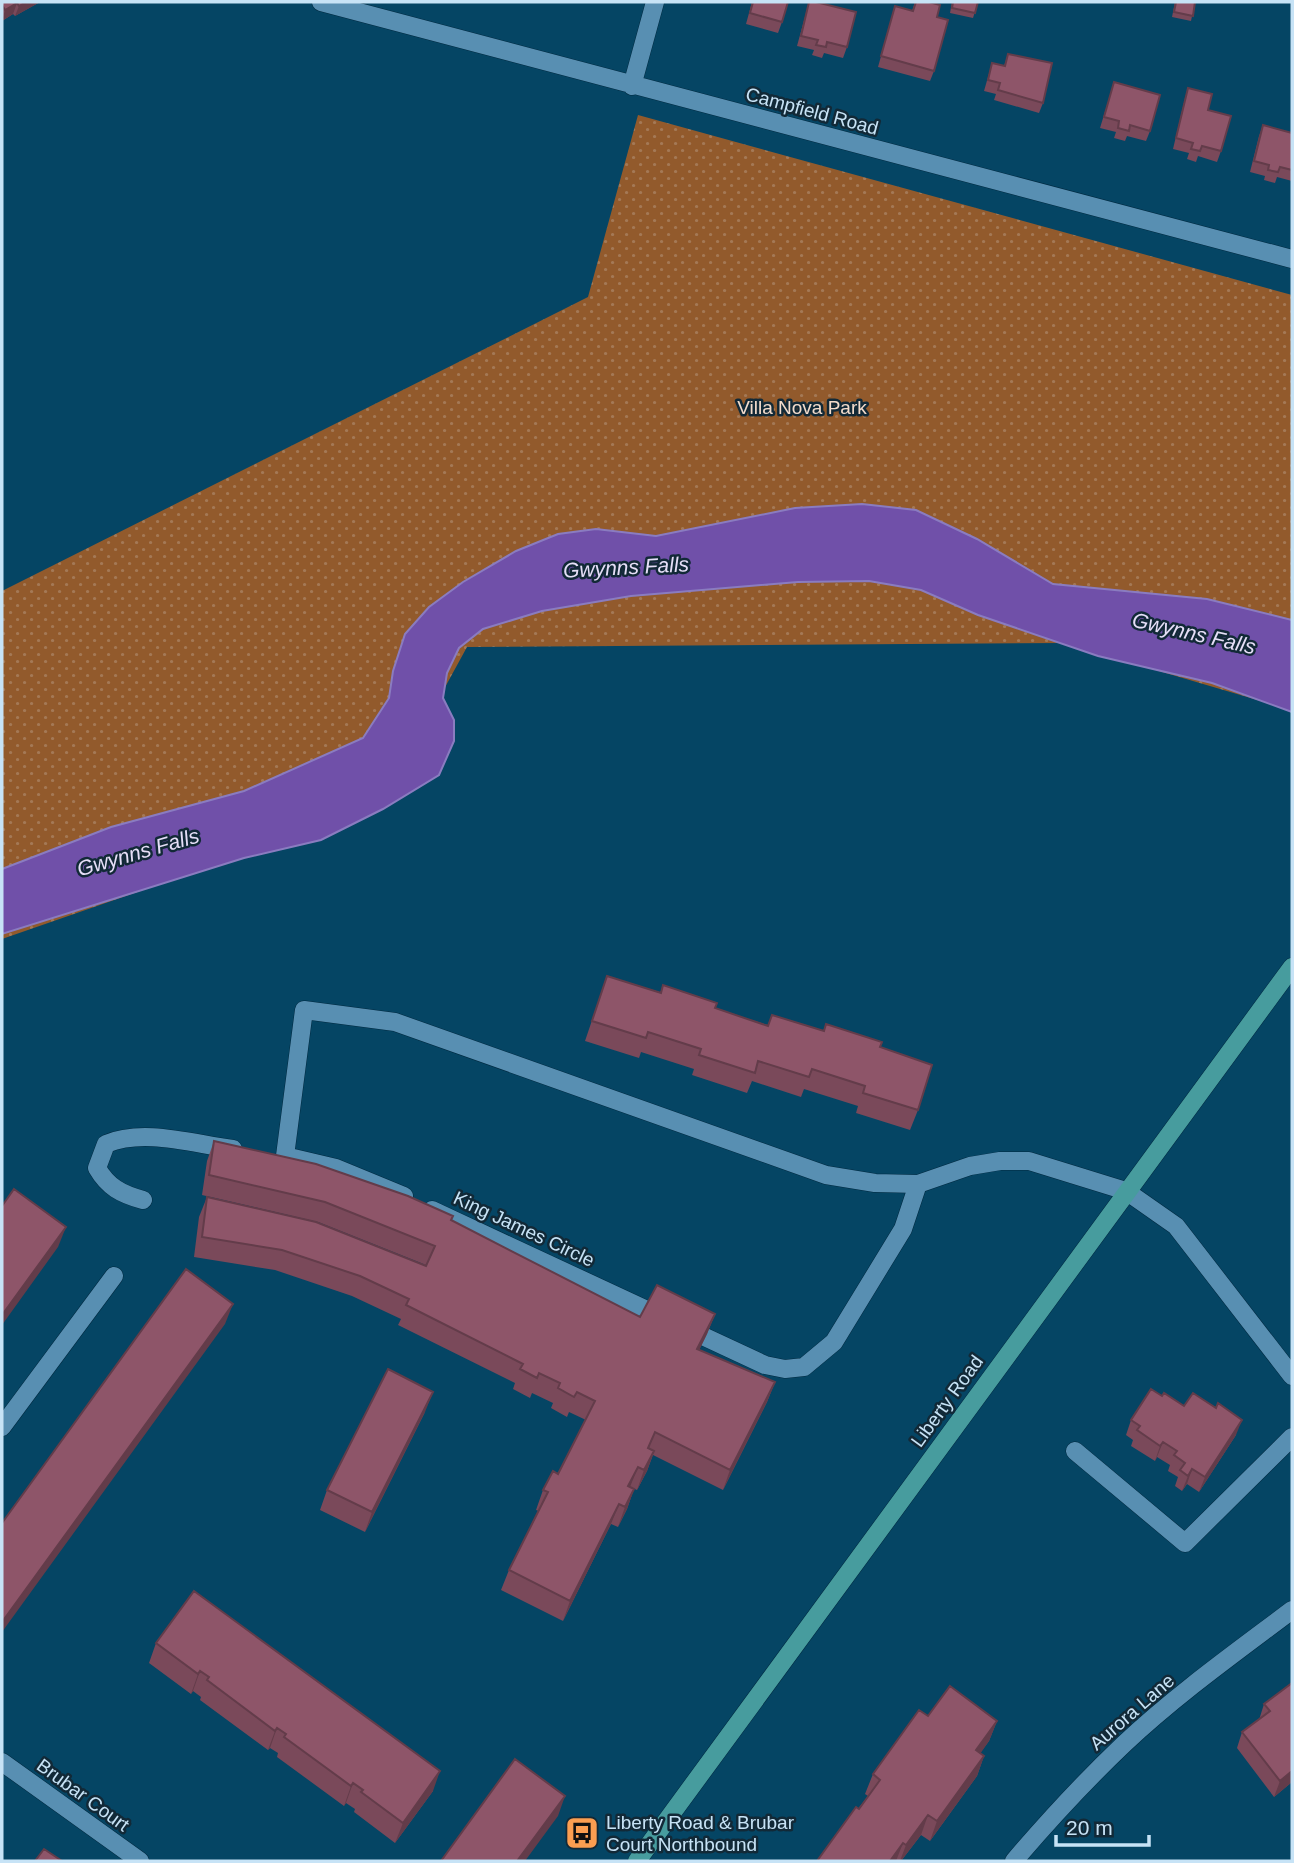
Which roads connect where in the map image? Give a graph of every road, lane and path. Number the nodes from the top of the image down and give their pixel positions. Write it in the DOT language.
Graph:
graph roads {
  1 [pos="321,2"];
  2 [pos="654,2"];
  3 [pos="632,86"];
  4 [pos="1292,259"];
  5 [pos="1292,967"];
  6 [pos="246,1151"];
  7 [pos="918,1184"];
  8 [pos="1126,1191"];
  9 [pos="143,1200"];
  10 [pos="114,1276"];
  11 [pos="1292,1376"];
  12 [pos="2,1427"];
  13 [pos="1292,1437"];
  14 [pos="1074,1451"];
  15 [pos="1292,1610"];
  16 [pos="2,1762"];
  17 [pos="140,1861"];
  18 [pos="637,1861"];
  19 [pos="1014,1861"];
  1 -- 3 [label="street, Campfield Road"];
  2 -- 3 [label="street"];
  3 -- 4 [label="street, Campfield Road"];
  5 -- 8 [label="main road, Liberty Road"];
  6 -- 9 [label="street"];
  7 -- 7 [label="street, King James Circle"];
  7 -- 8 [label="street, King James Circle"];
  8 -- 11 [label="street, King James Circle"];
  8 -- 18 [label="main road, Liberty Road"];
  10 -- 12 [label="street"];
  13 -- 14 [label="street"];
  15 -- 19 [label="street, Aurora Lane"];
  16 -- 17 [label="street, Brubar Court"];
}
